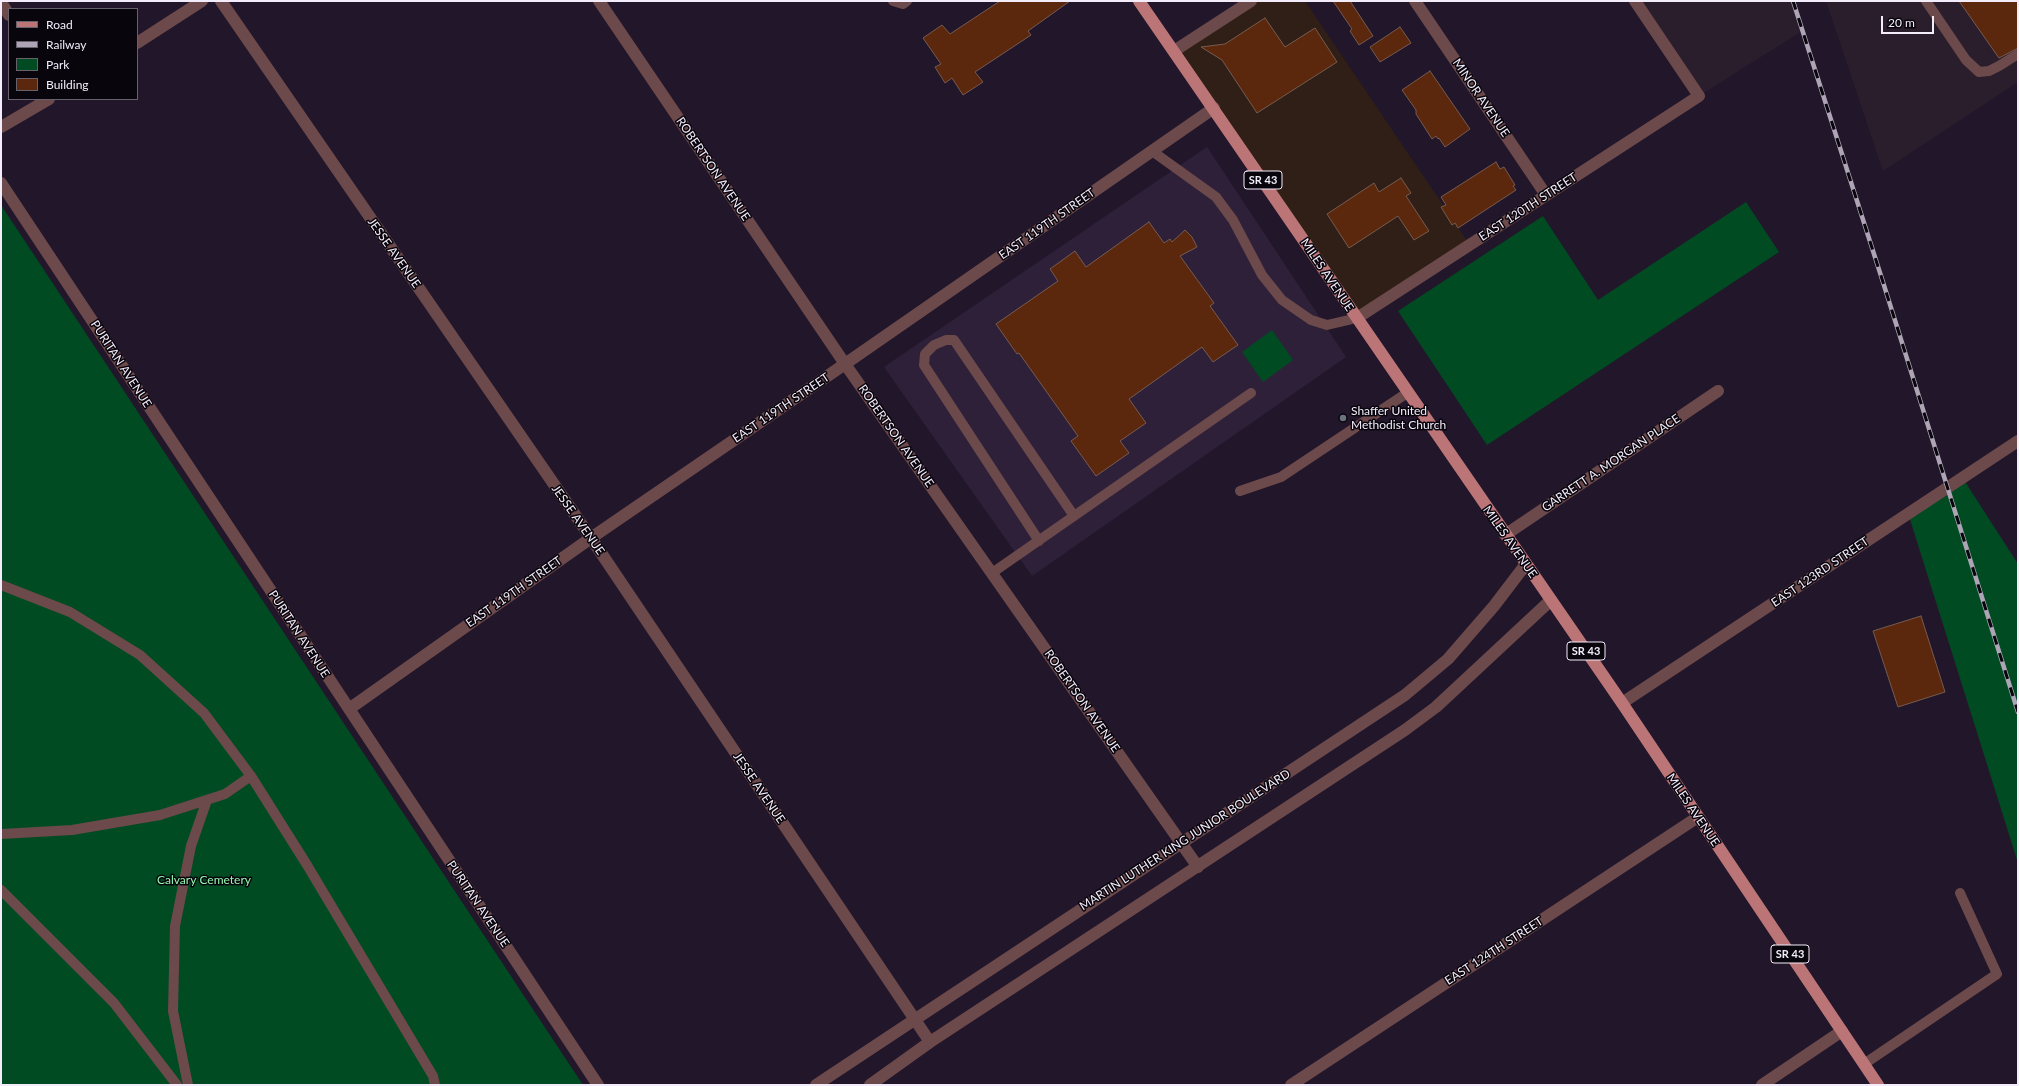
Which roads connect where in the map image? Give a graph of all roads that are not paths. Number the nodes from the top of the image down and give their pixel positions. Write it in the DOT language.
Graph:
graph roads {
  1 [pos="202,1"];
  2 [pos="221,1"];
  3 [pos="599,1"];
  4 [pos="893,1"];
  5 [pos="907,1"];
  6 [pos="1139,1"];
  7 [pos="1251,1"];
  8 [pos="1415,1"];
  9 [pos="1635,1"];
  10 [pos="1926,1"];
  11 [pos="1,2"];
  12 [pos="8,13"];
  13 [pos="138,42"];
  14 [pos="1174,51"];
  15 [pos="2018,54"];
  16 [pos="47,100"];
  17 [pos="1214,108"];
  18 [pos="1,127"];
  19 [pos="1152,151"];
  20 [pos="1,183"];
  21 [pos="1546,195"];
  22 [pos="1357,318"];
  23 [pos="845,364"];
  24 [pos="1718,390"];
  25 [pos="1407,392"];
  26 [pos="1251,393"];
  27 [pos="2018,441"];
  28 [pos="1240,491"];
  29 [pos="1074,516"];
  30 [pos="1505,534"];
  31 [pos="591,538"];
  32 [pos="1039,541"];
  33 [pos="1526,564"];
  34 [pos="992,573"];
  35 [pos="1,585"];
  36 [pos="1551,600"];
  37 [pos="1622,703"];
  38 [pos="349,709"];
  39 [pos="250,776"];
  40 [pos="207,800"];
  41 [pos="1698,816"];
  42 [pos="1,834"];
  43 [pos="1182,842"];
  44 [pos="1198,868"];
  45 [pos="1,890"];
  46 [pos="1960,893"];
  47 [pos="916,1020"];
  48 [pos="1842,1031"];
  49 [pos="930,1042"];
  50 [pos="1864,1064"];
  51 [pos="177,1085"];
  52 [pos="188,1085"];
  53 [pos="435,1085"];
  54 [pos="598,1085"];
  55 [pos="816,1085"];
  56 [pos="870,1085"];
  57 [pos="1291,1085"];
  58 [pos="1762,1085"];
  59 [pos="1878,1085"];
  1 -- 13 [label="street"];
  2 -- 31 [label="street, JESSE AVENUE"];
  3 -- 23 [label="street, ROBERTSON AVENUE"];
  4 -- 5 [label="lane"];
  6 -- 14 [label="main road, MILES AVENUE / SR 43"];
  7 -- 14 [label="street"];
  8 -- 21 [label="street, MINOR AVENUE"];
  9 -- 21 [label="street, EAST 120TH STREET"];
  10 -- 15 [label="lane"];
  11 -- 12 [label="street"];
  14 -- 17 [label="main road, MILES AVENUE / SR 43"];
  16 -- 18 [label="street"];
  17 -- 19 [label="street, EAST 119TH STREET"];
  17 -- 22 [label="main road, MILES AVENUE / SR 43"];
  19 -- 22 [label="lane"];
  19 -- 23 [label="street, EAST 119TH STREET"];
  20 -- 38 [label="street, PURITAN AVENUE"];
  21 -- 22 [label="street, EAST 120TH STREET"];
  22 -- 25 [label="main road, MILES AVENUE / SR 43"];
  23 -- 31 [label="street, EAST 119TH STREET"];
  23 -- 34 [label="street, ROBERTSON AVENUE"];
  24 -- 30 [label="street, GARRETT A. MORGAN PLACE"];
  25 -- 28 [label="lane"];
  25 -- 30 [label="main road, MILES AVENUE / SR 43"];
  26 -- 29 [label="lane"];
  27 -- 37 [label="street, EAST 123RD STREET"];
  29 -- 32 [label="lane"];
  29 -- 32 [label="lane"];
  30 -- 33 [label="main road, MILES AVENUE / SR 43"];
  31 -- 38 [label="street, EAST 119TH STREET"];
  31 -- 47 [label="street, JESSE AVENUE"];
  32 -- 34 [label="lane"];
  33 -- 36 [label="main road, MILES AVENUE / SR 43"];
  33 -- 43 [label="street, MARTIN LUTHER KING JUNIOR BOULEVARD"];
  34 -- 43 [label="street, ROBERTSON AVENUE"];
  35 -- 39 [label="lane"];
  36 -- 37 [label="main road, MILES AVENUE / SR 43"];
  36 -- 44 [label="street"];
  37 -- 41 [label="main road, MILES AVENUE / SR 43"];
  38 -- 54 [label="street, PURITAN AVENUE"];
  39 -- 40 [label="lane"];
  39 -- 53 [label="lane"];
  40 -- 42 [label="lane"];
  40 -- 52 [label="lane"];
  41 -- 48 [label="main road, MILES AVENUE / SR 43"];
  41 -- 57 [label="street, EAST 124TH STREET"];
  43 -- 44 [label="street, ROBERTSON AVENUE"];
  43 -- 47 [label="street, MARTIN LUTHER KING JUNIOR BOULEVARD"];
  44 -- 49 [label="street"];
  45 -- 51 [label="lane"];
  46 -- 50 [label="lane"];
  47 -- 49 [label="street, JESSE AVENUE"];
  47 -- 55 [label="street, MARTIN LUTHER KING JUNIOR BOULEVARD"];
  48 -- 50 [label="main road, MILES AVENUE / SR 43"];
  48 -- 58 [label="street"];
  49 -- 56 [label="street"];
  50 -- 59 [label="main road, MILES AVENUE / SR 43"];
}
